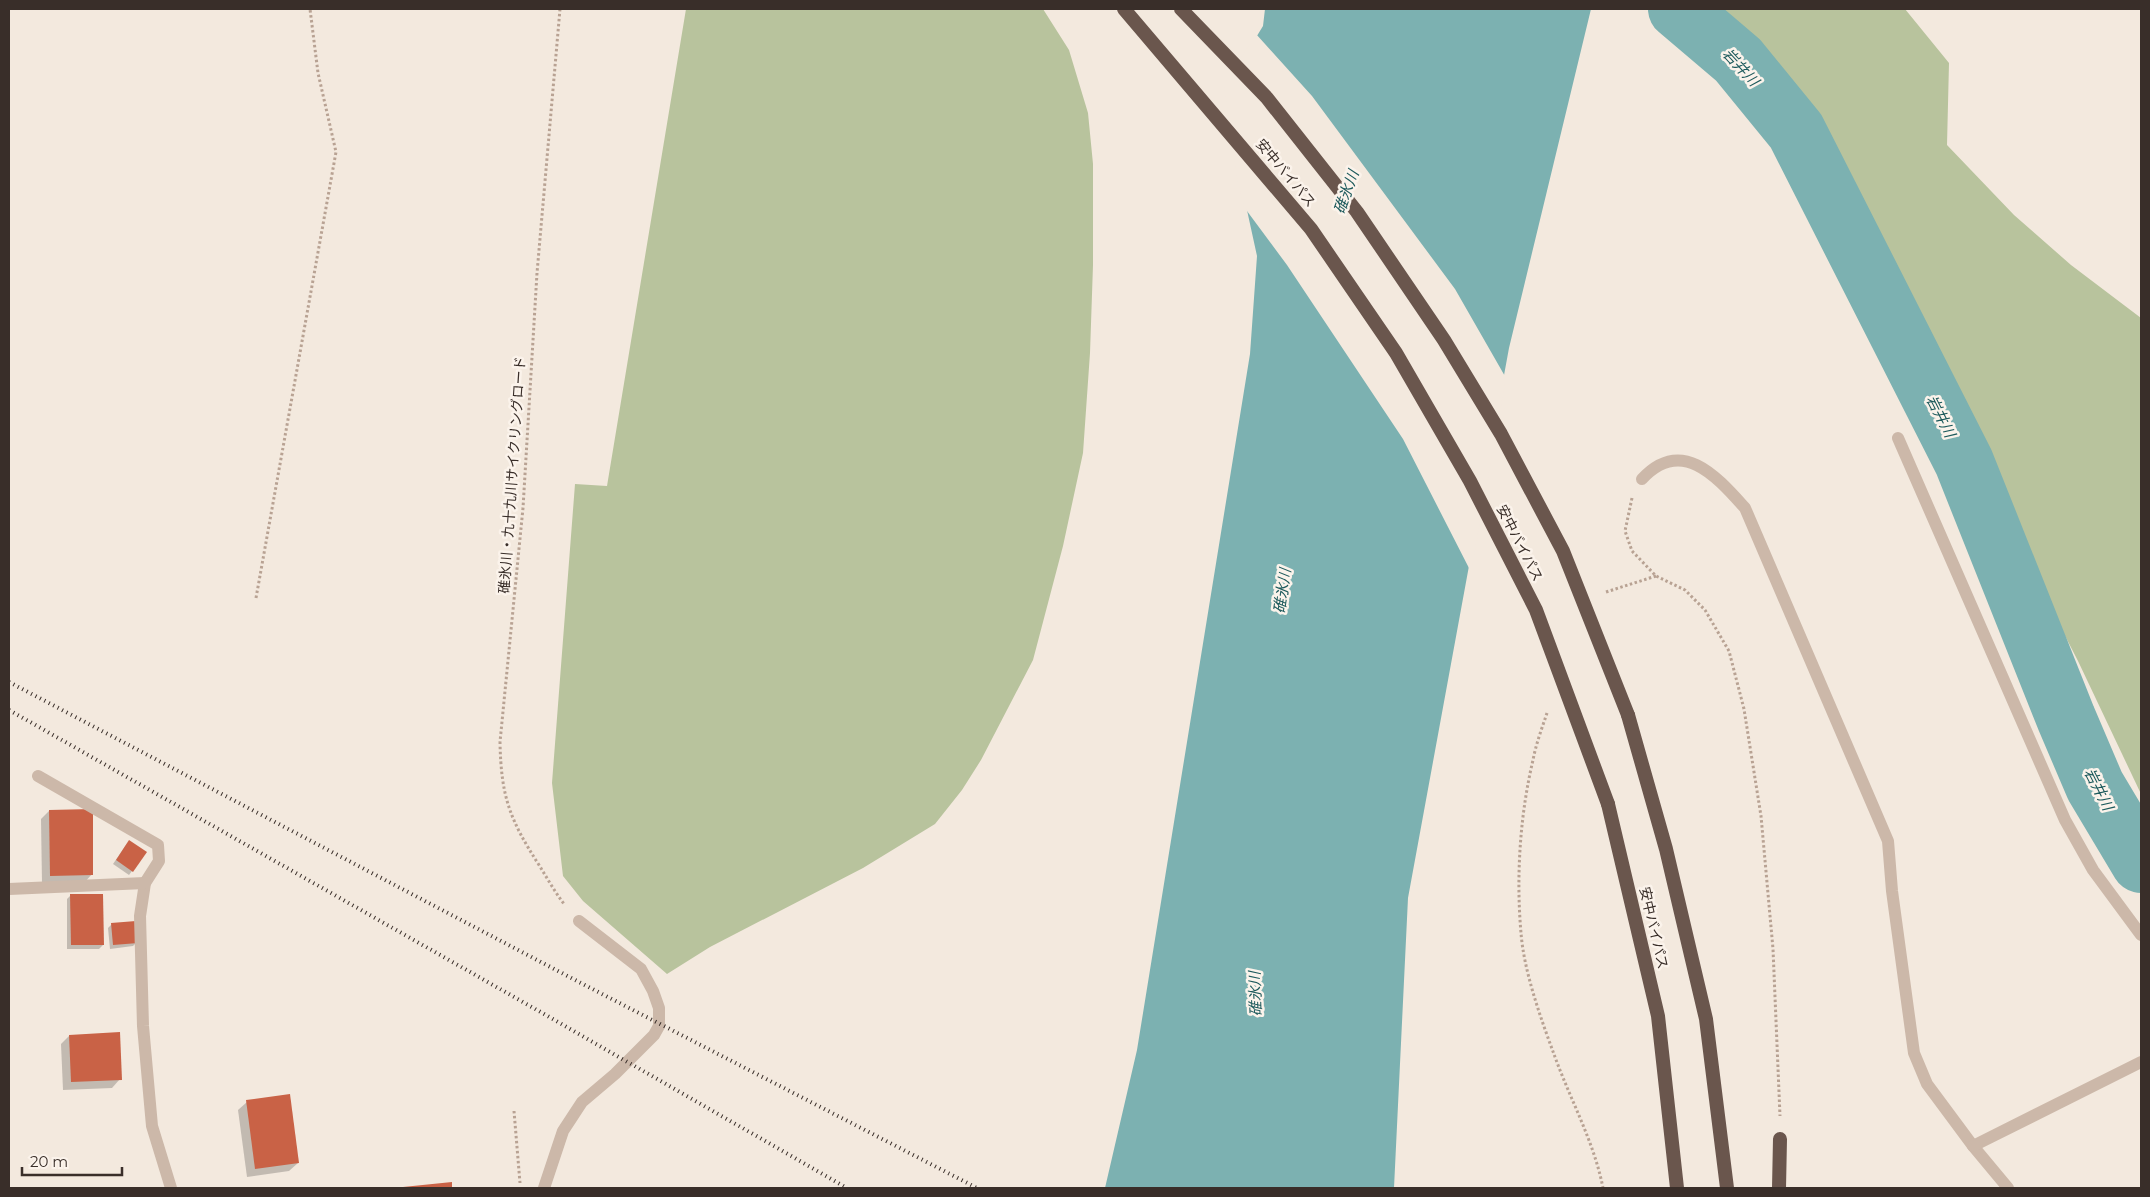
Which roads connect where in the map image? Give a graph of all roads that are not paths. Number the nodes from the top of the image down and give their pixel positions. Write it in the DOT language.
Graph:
graph roads {
  1 [pos="1124,9"];
  2 [pos="1181,9"];
  3 [pos="1898,438"];
  4 [pos="1642,479"];
  5 [pos="38,776"];
  6 [pos="145,883"];
  7 [pos="9,889"];
  8 [pos="579,921"];
  9 [pos="2141,935"];
  10 [pos="2141,1062"];
  11 [pos="1780,1139"];
  12 [pos="1973,1146"];
  13 [pos="171,1188"];
  14 [pos="544,1188"];
  15 [pos="1677,1188"];
  16 [pos="1727,1188"];
  17 [pos="1780,1188"];
  18 [pos="2008,1188"];
  1 -- 15 [label="highway, 安中バイパス, bridge"];
  2 -- 16 [label="highway, bridge"];
  3 -- 9 [label="street"];
  4 -- 12 [label="street"];
  5 -- 6 [label="street"];
  6 -- 7 [label="street"];
  6 -- 13 [label="street"];
  8 -- 14 [label="street"];
  10 -- 12 [label="street"];
  11 -- 17 [label="highway"];
  12 -- 18 [label="street"];
}
